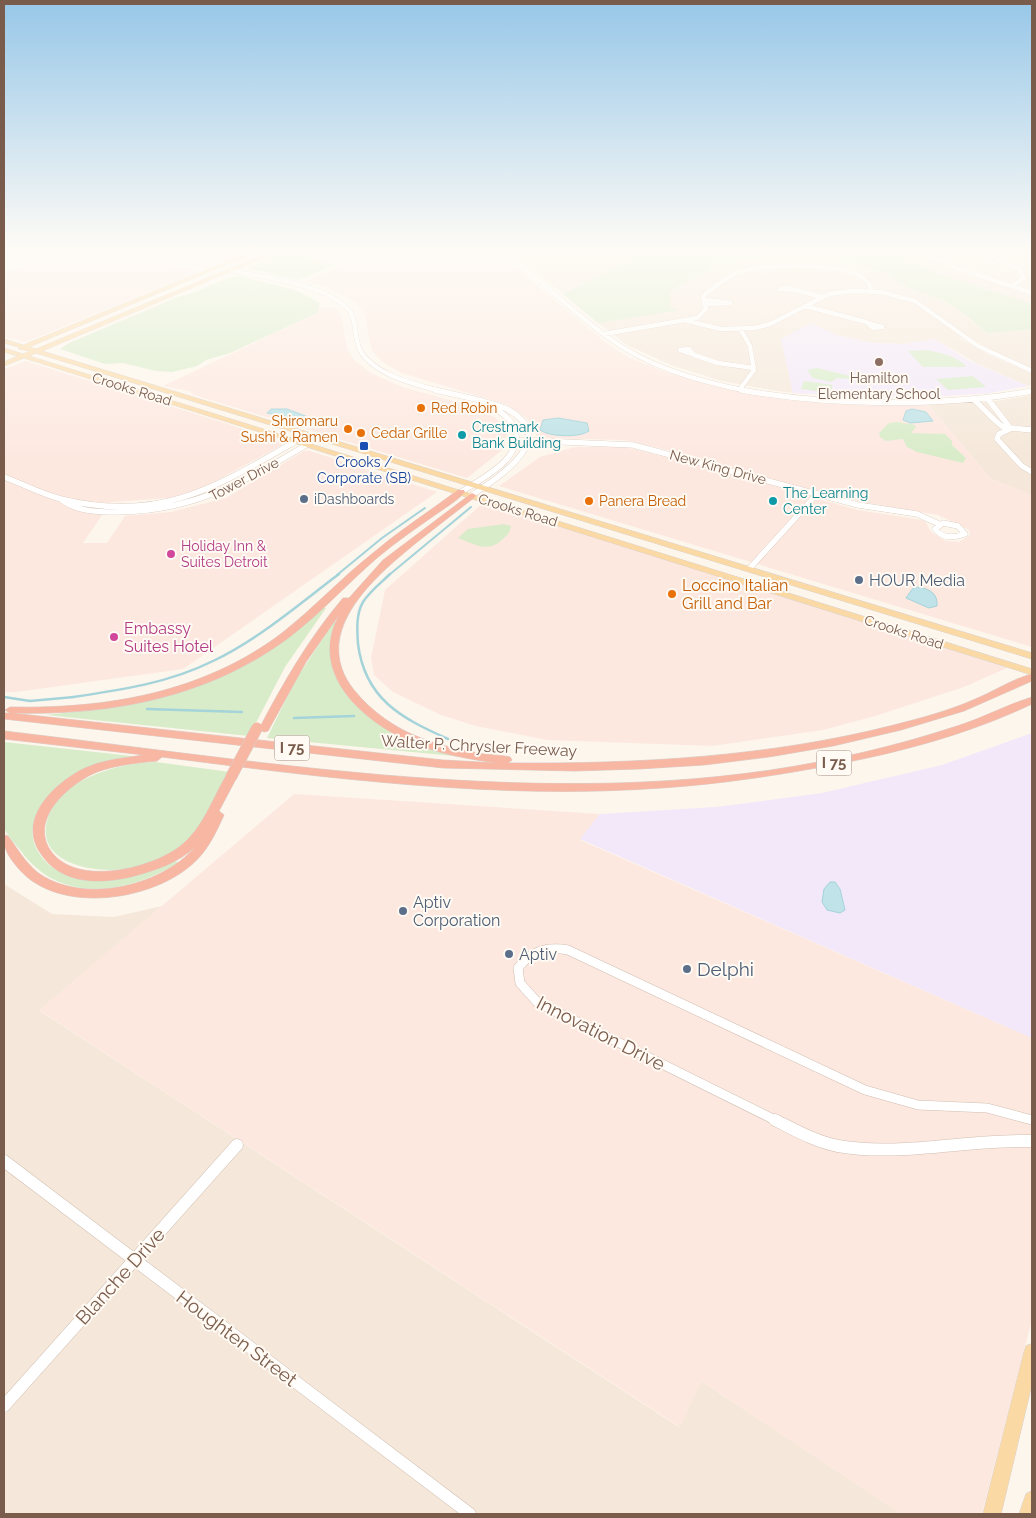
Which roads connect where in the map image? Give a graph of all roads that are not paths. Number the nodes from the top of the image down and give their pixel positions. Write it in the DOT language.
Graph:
graph roads {
  1 [pos="95,318"];
  2 [pos="115,318"];
  3 [pos="353,318"];
  4 [pos="584,318"];
  5 [pos="695,318"];
  6 [pos="782,318"];
  7 [pos="849,318"];
  8 [pos="938,318"];
  9 [pos="688,321"];
  10 [pos="868,323"];
  11 [pos="741,330"];
  12 [pos="604,334"];
  13 [pos="46,338"];
  14 [pos="56,342"];
  15 [pos="5,343"];
  16 [pos="23,347"];
  17 [pos="4,350"];
  18 [pos="36,351"];
  19 [pos="11,352"];
  20 [pos="4,355"];
  21 [pos="694,355"];
  22 [pos="24,356"];
  23 [pos="55,356"];
  24 [pos="40,361"];
  25 [pos="4,364"];
  26 [pos="754,368"];
  27 [pos="1032,371"];
  28 [pos="740,388"];
  29 [pos="1032,391"];
  30 [pos="987,398"];
  31 [pos="972,399"];
  32 [pos="201,401"];
  33 [pos="186,406"];
  34 [pos="495,407"];
  35 [pos="231,410"];
  36 [pos="215,416"];
  37 [pos="519,418"];
  38 [pos="510,420"];
  39 [pos="1009,428"];
  40 [pos="1032,430"];
  41 [pos="316,436"];
  42 [pos="517,440"];
  43 [pos="528,440"];
  44 [pos="296,441"];
  45 [pos="308,444"];
  46 [pos="258,463"];
  47 [pos="248,469"];
  48 [pos="265,469"];
  49 [pos="425,470"];
  50 [pos="1032,472"];
  51 [pos="256,475"];
  52 [pos="409,476"];
  53 [pos="4,477"];
  54 [pos="472,484"];
  55 [pos="483,487"];
  56 [pos="461,492"];
  57 [pos="817,494"];
  58 [pos="472,495"];
  59 [pos="61,499"];
  60 [pos="939,524"];
  61 [pos="643,536"];
  62 [pos="393,540"];
  63 [pos="628,544"];
  64 [pos="676,547"];
  65 [pos="660,554"];
  66 [pos="386,562"];
  67 [pos="752,570"];
  68 [pos="740,579"];
  69 [pos="803,586"];
  70 [pos="789,594"];
  71 [pos="1030,656"];
  72 [pos="1032,672"];
  73 [pos="1032,677"];
  74 [pos="1032,700"];
  75 [pos="4,710"];
  76 [pos="4,716"];
  77 [pos="261,729"];
  78 [pos="4,735"];
  79 [pos="172,755"];
  80 [pos="582,769"];
  81 [pos="234,778"];
  82 [pos="4,839"];
  83 [pos="1032,1120"];
  84 [pos="1032,1142"];
  85 [pos="237,1145"];
  86 [pos="4,1162"];
  87 [pos="134,1261"];
  88 [pos="1032,1352"];
  89 [pos="4,1406"];
  90 [pos="1032,1500"];
  91 [pos="470,1514"];
  92 [pos="992,1514"];
  93 [pos="1028,1514"];
  1 -- 13 [label="main road"];
  2 -- 14 [label="main road"];
  3 -- 34 [label="street"];
  4 -- 12 [label="street"];
  5 -- 9 [label="street"];
  6 -- 11 [label="street"];
  7 -- 10 [label="street"];
  8 -- 27 [label="street"];
  9 -- 11 [label="street"];
  9 -- 12 [label="street"];
  11 -- 26 [label="street"];
  12 -- 28 [label="street"];
  13 -- 14 [label="main road"];
  13 -- 16 [label="main road"];
  14 -- 18 [label="main road"];
  15 -- 16 [label="main road, Crooks Road"];
  16 -- 18 [label="main road, Crooks Road"];
  16 -- 19 [label="main road"];
  17 -- 19 [label="main road, Crooks Road"];
  18 -- 22 [label="main road"];
  18 -- 23 [label="main road, Crooks Road"];
  19 -- 20 [label="main road"];
  19 -- 22 [label="main road, Crooks Road"];
  21 -- 26 [label="street"];
  22 -- 24 [label="main road, Crooks Road"];
  22 -- 25 [label="main road"];
  23 -- 24 [label="main road"];
  23 -- 32 [label="main road, Crooks Road"];
  24 -- 33 [label="main road, Crooks Road"];
  26 -- 28 [label="street"];
  28 -- 31 [label="street"];
  29 -- 30 [label="street"];
  30 -- 31 [label="street"];
  30 -- 39 [label="street"];
  31 -- 39 [label="street"];
  32 -- 33 [label="main road"];
  32 -- 35 [label="main road, Crooks Road"];
  33 -- 36 [label="main road, Crooks Road"];
  34 -- 37 [label="street"];
  34 -- 38 [label="street"];
  35 -- 36 [label="main road"];
  35 -- 41 [label="main road, Crooks Road"];
  36 -- 44 [label="main road, Crooks Road"];
  37 -- 38 [label="street"];
  37 -- 43 [label="street"];
  38 -- 42 [label="street"];
  39 -- 40 [label="street"];
  39 -- 50 [label="street"];
  41 -- 44 [label="main road"];
  41 -- 49 [label="main road, Crooks Road"];
  42 -- 43 [label="street, New King Drive"];
  42 -- 54 [label="street"];
  43 -- 55 [label="street"];
  43 -- 57 [label="street, New King Drive"];
  44 -- 45 [label="main road, Crooks Road"];
  44 -- 46 [label="street, Tower Drive"];
  45 -- 48 [label="street, Tower Drive"];
  45 -- 52 [label="main road, Crooks Road"];
  46 -- 47 [label="street, Tower Drive"];
  46 -- 48 [label="street"];
  47 -- 51 [label="street"];
  47 -- 59 [label="street, Tower Drive"];
  48 -- 51 [label="street, Tower Drive"];
  49 -- 52 [label="main road"];
  49 -- 54 [label="main road, Crooks Road"];
  51 -- 59 [label="street, Tower Drive"];
  52 -- 56 [label="main road, Crooks Road"];
  53 -- 59 [label="street, Tower Drive"];
  54 -- 55 [label="main road, Crooks Road"];
  54 -- 56 [label="street"];
  55 -- 58 [label="street"];
  55 -- 61 [label="main road, Crooks Road"];
  56 -- 58 [label="main road, Crooks Road"];
  56 -- 62 [label="highway"];
  57 -- 60 [label="street, New King Drive"];
  57 -- 67 [label="street"];
  58 -- 63 [label="main road, Crooks Road"];
  58 -- 66 [label="highway"];
  61 -- 63 [label="main road"];
  61 -- 64 [label="main road, Crooks Road"];
  62 -- 75 [label="highway"];
  62 -- 77 [label="highway"];
  63 -- 65 [label="main road, Crooks Road"];
  64 -- 65 [label="main road"];
  64 -- 67 [label="main road, Crooks Road"];
  65 -- 68 [label="main road, Crooks Road"];
  66 -- 77 [label="highway"];
  66 -- 80 [label="highway"];
  67 -- 68 [label="main road"];
  67 -- 69 [label="main road, Crooks Road"];
  68 -- 70 [label="main road, Crooks Road"];
  69 -- 70 [label="main road"];
  69 -- 71 [label="main road, Crooks Road"];
  70 -- 72 [label="main road, Crooks Road"];
  73 -- 80 [label="highway, Walter P. Chrysler Freeway / I 75"];
  74 -- 79 [label="highway, I 75"];
  76 -- 80 [label="highway, Walter P. Chrysler Freeway / I 75"];
  77 -- 81 [label="highway"];
  78 -- 79 [label="highway, I 75"];
  79 -- 81 [label="highway"];
  81 -- 82 [label="highway"];
  83 -- 84 [label="street, Innovation Drive"];
  85 -- 87 [label="street, Blanche Drive"];
  86 -- 87 [label="street, Houghten Street"];
  87 -- 89 [label="street, Blanche Drive"];
  87 -- 91 [label="street, Houghten Street"];
  88 -- 92 [label="main road"];
  90 -- 93 [label="main road"];
}
